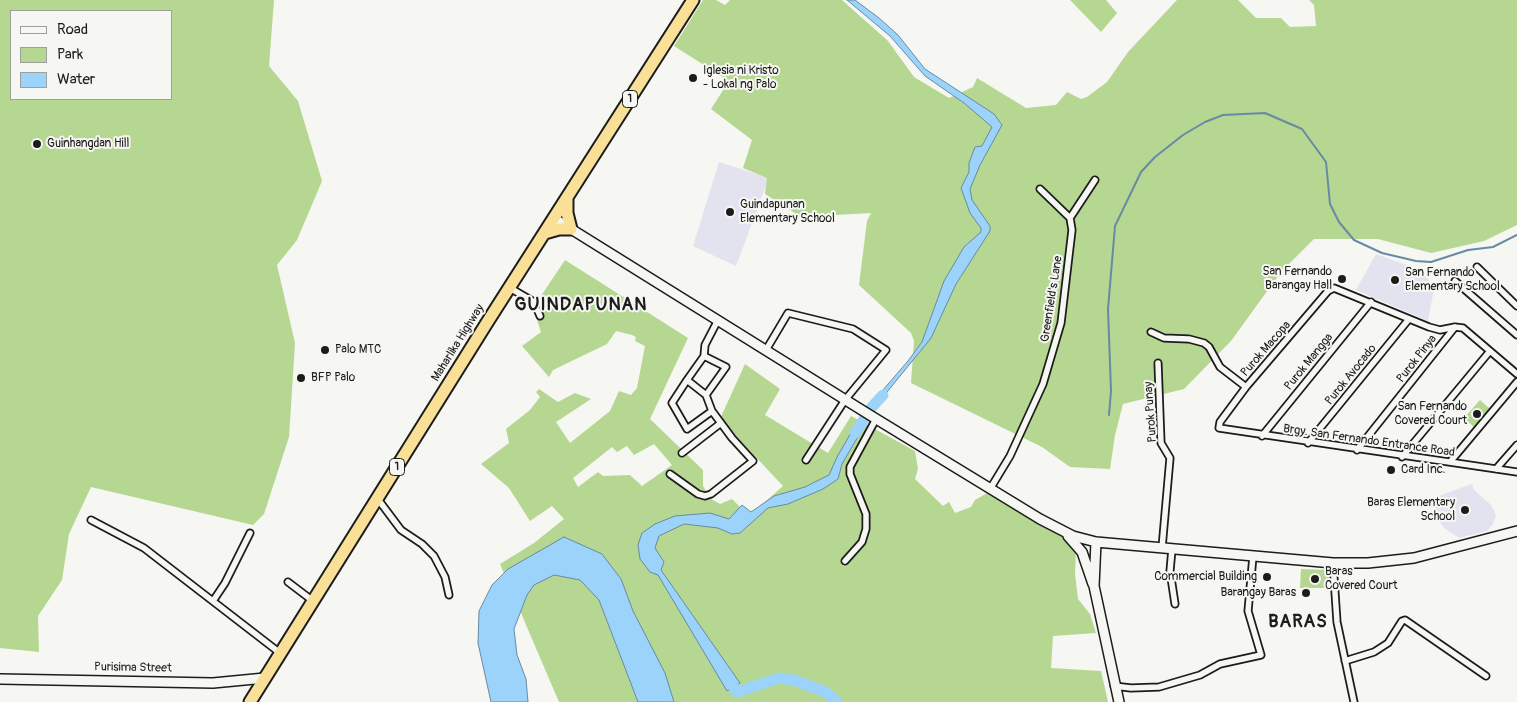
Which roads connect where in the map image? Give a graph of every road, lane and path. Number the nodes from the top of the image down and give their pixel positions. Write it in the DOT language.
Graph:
graph roads {
  1 [pos="693,0"];
  2 [pos="1095,180"];
  3 [pos="1040,188"];
  4 [pos="567,199"];
  5 [pos="1070,218"];
  6 [pos="555,219"];
  7 [pos="571,229"];
  8 [pos="545,234"];
  9 [pos="1478,267"];
  10 [pos="1455,281"];
  11 [pos="510,288"];
  12 [pos="1371,302"];
  13 [pos="1517,306"];
  14 [pos="540,316"];
  15 [pos="1409,319"];
  16 [pos="718,320"];
  17 [pos="1455,327"];
  18 [pos="1151,332"];
  19 [pos="1517,336"];
  20 [pos="766,350"];
  21 [pos="1490,351"];
  22 [pos="704,356"];
  23 [pos="1158,363"];
  24 [pos="1517,374"];
  25 [pos="688,380"];
  26 [pos="1517,382"];
  27 [pos="1246,387"];
  28 [pos="706,395"];
  29 [pos="845,400"];
  30 [pos="712,410"];
  31 [pos="874,418"];
  32 [pos="721,423"];
  33 [pos="1219,428"];
  34 [pos="1262,436"];
  35 [pos="1308,443"];
  36 [pos="1517,446"];
  37 [pos="1357,450"];
  38 [pos="682,453"];
  39 [pos="1402,457"];
  40 [pos="806,460"];
  41 [pos="1450,462"];
  42 [pos="1496,469"];
  43 [pos="1517,472"];
  44 [pos="670,474"];
  45 [pos="990,489"];
  46 [pos="377,498"];
  47 [pos="91,520"];
  48 [pos="1517,530"];
  49 [pos="1062,531"];
  50 [pos="250,533"];
  51 [pos="1084,540"];
  52 [pos="1096,542"];
  53 [pos="1162,548"];
  54 [pos="1172,549"];
  55 [pos="1082,552"];
  56 [pos="1253,556"];
  57 [pos="845,561"];
  58 [pos="1333,563"];
  59 [pos="288,582"];
  60 [pos="1094,586"];
  61 [pos="449,595"];
  62 [pos="213,601"];
  63 [pos="313,601"];
  64 [pos="1175,604"];
  65 [pos="280,652"];
  66 [pos="1345,661"];
  67 [pos="1486,676"];
  68 [pos="265,678"];
  69 [pos="0,679"];
  70 [pos="1114,686"];
  71 [pos="250,702"];
  72 [pos="1119,702"];
  73 [pos="1354,702"];
  1 -- 4 [label="highway, Maharlika Highway / 1"];
  2 -- 5 [label="street"];
  3 -- 5 [label="street"];
  4 -- 6 [label="highway, Maharlika Highway / 1"];
  4 -- 7 [label="highway"];
  5 -- 45 [label="street, Greenfield's Lane"];
  6 -- 7 [label="main road"];
  6 -- 8 [label="highway, Maharlika Highway / 1"];
  7 -- 8 [label="highway"];
  7 -- 16 [label="main road"];
  8 -- 11 [label="highway, Maharlika Highway / 1"];
  9 -- 13 [label="street"];
  10 -- 19 [label="street"];
  11 -- 14 [label="street"];
  11 -- 46 [label="highway, Maharlika Highway / 1"];
  12 -- 15 [label="street"];
  12 -- 27 [label="street, Purok Macopa"];
  12 -- 34 [label="street, Purok Mangga"];
  15 -- 17 [label="street"];
  15 -- 35 [label="street, Purok Avocado"];
  16 -- 20 [label="main road"];
  16 -- 22 [label="street"];
  17 -- 21 [label="street"];
  17 -- 37 [label="street, Purok Pinya"];
  18 -- 27 [label="street"];
  20 -- 29 [label="main road"];
  20 -- 29 [label="street"];
  21 -- 24 [label="street"];
  21 -- 39 [label="street"];
  22 -- 25 [label="street"];
  22 -- 28 [label="street"];
  23 -- 53 [label="street, Purok Punay"];
  25 -- 28 [label="street"];
  25 -- 30 [label="street"];
  26 -- 41 [label="street"];
  27 -- 33 [label="street, Purok Macopa"];
  28 -- 30 [label="street"];
  29 -- 31 [label="main road"];
  29 -- 40 [label="street"];
  30 -- 32 [label="street"];
  31 -- 45 [label="main road"];
  31 -- 57 [label="street"];
  32 -- 38 [label="street"];
  32 -- 44 [label="street"];
  33 -- 34 [label="street, Brgy. San Fernando Entrance Road"];
  34 -- 35 [label="street, Brgy. San Fernando Entrance Road"];
  35 -- 37 [label="street, Brgy. San Fernando Entrance Road"];
  36 -- 42 [label="street"];
  37 -- 39 [label="street, Brgy. San Fernando Entrance Road"];
  39 -- 41 [label="street, Brgy. San Fernando Entrance Road"];
  41 -- 42 [label="street, Brgy. San Fernando Entrance Road"];
  42 -- 43 [label="street, Brgy. San Fernando Entrance Road"];
  45 -- 49 [label="main road"];
  46 -- 61 [label="street"];
  46 -- 63 [label="highway, Maharlika Highway / 1"];
  47 -- 62 [label="street"];
  48 -- 58 [label="main road"];
  49 -- 51 [label="main road"];
  49 -- 55 [label="main road"];
  50 -- 62 [label="street"];
  51 -- 52 [label="main road"];
  51 -- 55 [label="main road"];
  52 -- 53 [label="main road"];
  52 -- 60 [label="main road"];
  53 -- 54 [label="main road"];
  54 -- 56 [label="main road"];
  54 -- 64 [label="street"];
  55 -- 60 [label="main road"];
  56 -- 58 [label="main road"];
  56 -- 70 [label="street"];
  58 -- 66 [label="street"];
  59 -- 63 [label="street"];
  60 -- 70 [label="main road"];
  62 -- 65 [label="street"];
  63 -- 65 [label="highway, Maharlika Highway / 1"];
  65 -- 68 [label="highway, Maharlika Highway / 1"];
  66 -- 67 [label="street"];
  66 -- 73 [label="street"];
  68 -- 69 [label="main road, Purisima Street"];
  68 -- 71 [label="highway, Maharlika Highway / 1"];
  70 -- 72 [label="main road"];
}
